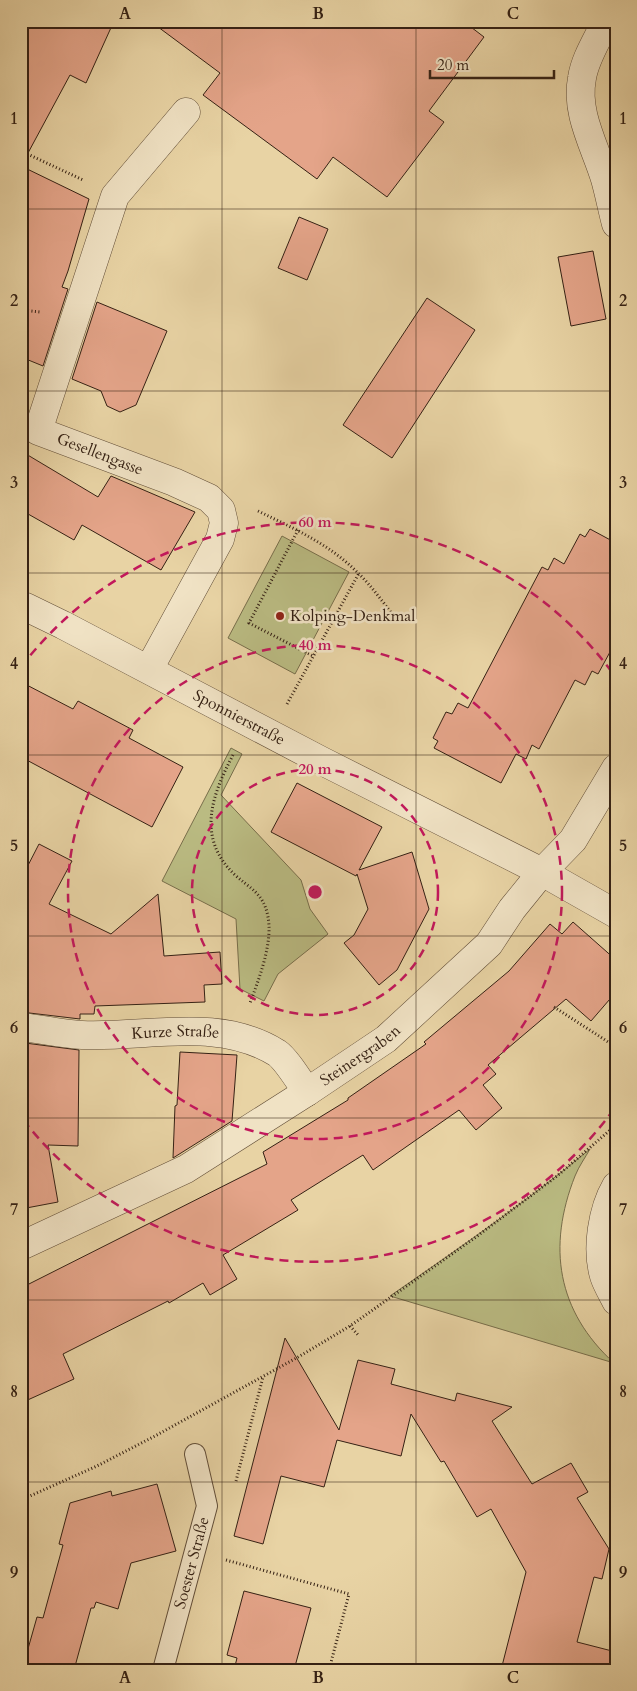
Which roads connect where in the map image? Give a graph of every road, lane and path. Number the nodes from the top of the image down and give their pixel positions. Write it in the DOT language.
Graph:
graph roads {
  1 [pos="606,21"];
  2 [pos="186,112"];
  3 [pos="21,151"];
  4 [pos="610,173"];
  5 [pos="115,196"];
  6 [pos="616,224"];
  7 [pos="209,498"];
  8 [pos="298,530"];
  9 [pos="359,573"];
  10 [pos="21,607"];
  11 [pos="397,620"];
  12 [pos="313,656"];
  13 [pos="149,669"];
  14 [pos="260,729"];
  15 [pos="616,768"];
  16 [pos="542,872"];
  17 [pos="616,914"];
  18 [pos="554,1007"];
  19 [pos="21,1027"];
  20 [pos="238,1037"];
  21 [pos="616,1047"];
  22 [pos="307,1092"];
  23 [pos="616,1125"];
  24 [pos="616,1186"];
  25 [pos="21,1246"];
  26 [pos="616,1301"];
  27 [pos="350,1326"];
  28 [pos="359,1336"];
  29 [pos="263,1377"];
  30 [pos="195,1454"];
  31 [pos="236,1481"];
  32 [pos="21,1500"];
  33 [pos="225,1560"];
  34 [pos="163,1670"];
  35 [pos="329,1670"];
  1 -- 4 [label="street"];
  2 -- 5 [label="street, Gesellengasse"];
  3 -- 5 [label="path"];
  4 -- 6 [label="street"];
  5 -- 7 [label="street, Gesellengasse"];
  7 -- 8 [label="path"];
  7 -- 13 [label="street"];
  8 -- 9 [label="path"];
  8 -- 12 [label="path"];
  9 -- 11 [label="path"];
  9 -- 12 [label="path"];
  10 -- 13 [label="street, Sponnierstraße"];
  12 -- 14 [label="path"];
  13 -- 14 [label="street, Sponnierstraße"];
  14 -- 16 [label="street, Sponnierstraße"];
  14 -- 20 [label="path"];
  15 -- 16 [label="street, Steinergraben"];
  16 -- 17 [label="street, Sponnierstraße"];
  16 -- 22 [label="street, Steinergraben"];
  18 -- 21 [label="path"];
  19 -- 20 [label="street, Kurze Straße"];
  20 -- 22 [label="street, Kurze Straße"];
  22 -- 25 [label="street, Steinergraben"];
  23 -- 27 [label="path"];
  24 -- 26 [label="street"];
  27 -- 28 [label="path"];
  27 -- 29 [label="path"];
  29 -- 31 [label="path"];
  29 -- 32 [label="path"];
  30 -- 34 [label="lane, Soester Straße"];
  33 -- 35 [label="path"];
}
